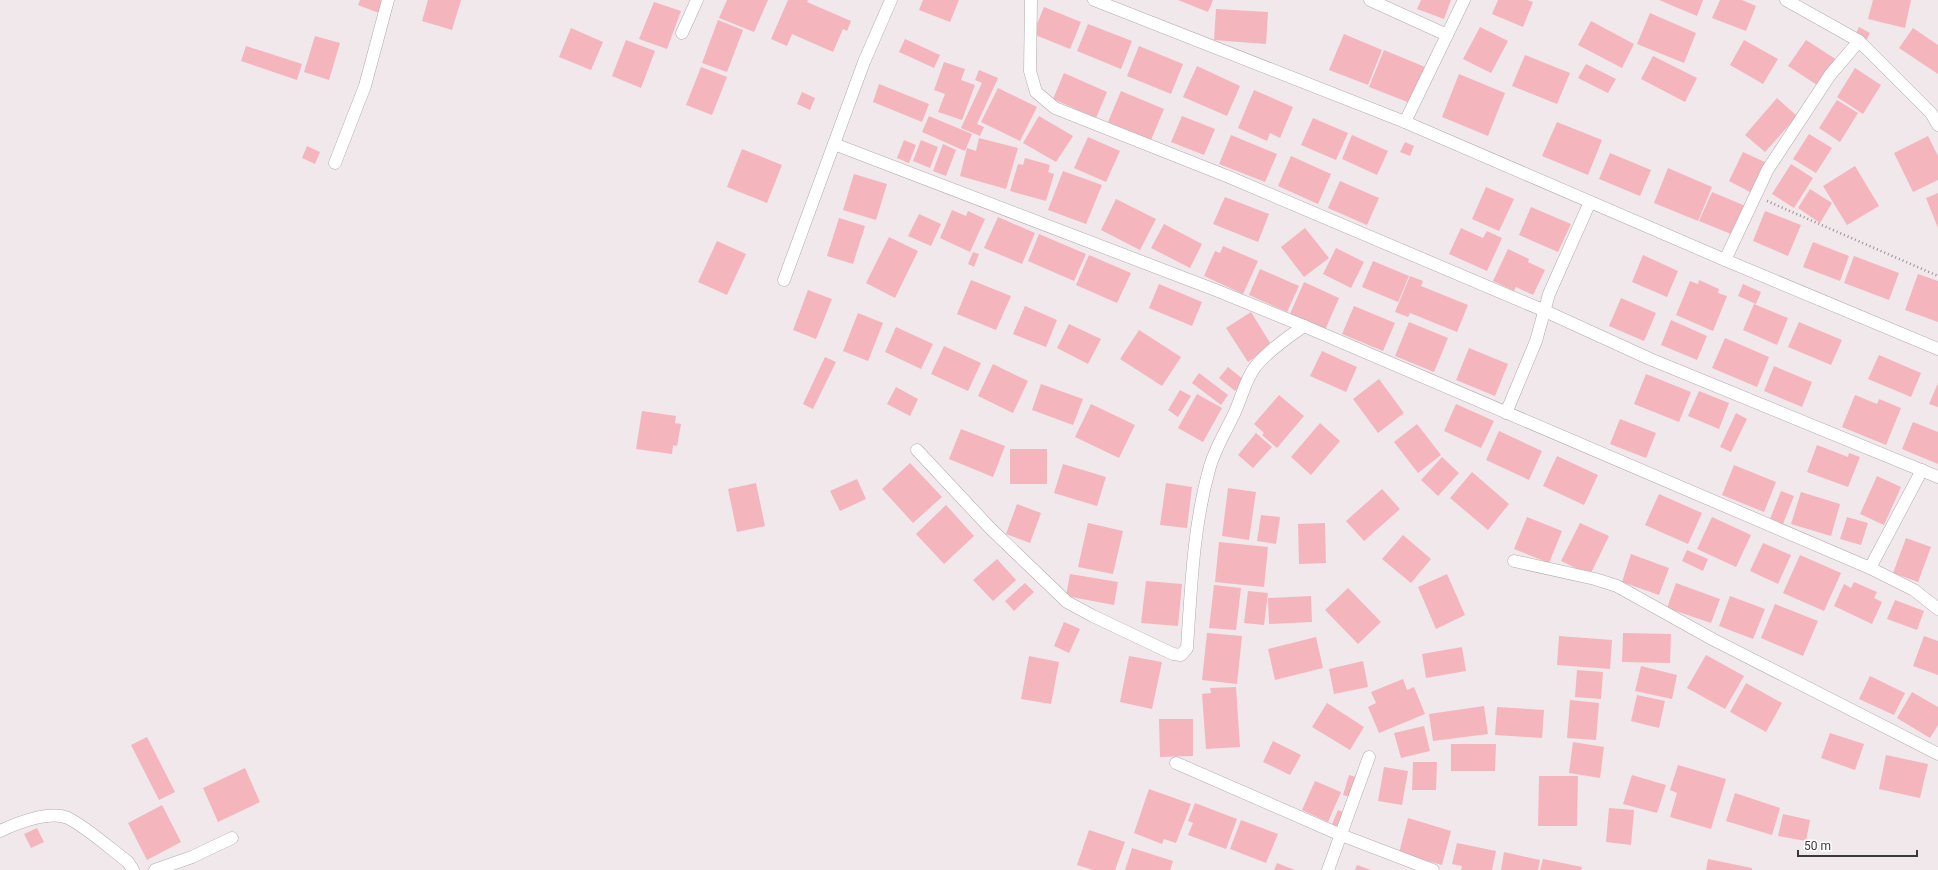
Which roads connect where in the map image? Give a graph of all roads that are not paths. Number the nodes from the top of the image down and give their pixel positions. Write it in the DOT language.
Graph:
graph roads {
  1 [pos="388,0"];
  2 [pos="697,0"];
  3 [pos="891,0"];
  4 [pos="1031,0"];
  5 [pos="1370,0"];
  6 [pos="1464,0"];
  7 [pos="1786,0"];
  8 [pos="1098,1"];
  9 [pos="682,33"];
  10 [pos="1447,35"];
  11 [pos="1859,41"];
  12 [pos="1405,122"];
  13 [pos="1938,125"];
  14 [pos="834,144"];
  15 [pos="335,162"];
  16 [pos="1590,202"];
  17 [pos="1725,260"];
  18 [pos="784,280"];
  19 [pos="1545,311"];
  20 [pos="1304,326"];
  21 [pos="1938,349"];
  22 [pos="1506,412"];
  23 [pos="917,450"];
  24 [pos="1922,470"];
  25 [pos="1938,477"];
  26 [pos="1514,561"];
  27 [pos="1870,568"];
  28 [pos="1938,608"];
  29 [pos="1938,754"];
  30 [pos="1370,757"];
  31 [pos="1176,763"];
  32 [pos="0,830"];
  33 [pos="1341,835"];
  34 [pos="232,838"];
  35 [pos="133,870"];
  36 [pos="155,870"];
  37 [pos="1328,870"];
  38 [pos="1433,870"];
  1 -- 15 [label="street"];
  2 -- 9 [label="street"];
  3 -- 14 [label="street"];
  4 -- 19 [label="street"];
  5 -- 10 [label="street"];
  6 -- 10 [label="street"];
  7 -- 11 [label="street"];
  8 -- 12 [label="street"];
  10 -- 12 [label="street"];
  11 -- 13 [label="street"];
  11 -- 17 [label="street"];
  12 -- 16 [label="street"];
  14 -- 18 [label="street"];
  14 -- 20 [label="street"];
  16 -- 17 [label="street"];
  16 -- 19 [label="street"];
  17 -- 21 [label="street"];
  19 -- 22 [label="street"];
  19 -- 24 [label="street"];
  20 -- 22 [label="street"];
  20 -- 23 [label="street"];
  22 -- 27 [label="street"];
  24 -- 25 [label="street"];
  24 -- 27 [label="street"];
  26 -- 29 [label="street"];
  27 -- 28 [label="street"];
  30 -- 33 [label="street"];
  31 -- 33 [label="street"];
  32 -- 35 [label="street"];
  33 -- 37 [label="street"];
  33 -- 38 [label="street"];
  34 -- 36 [label="street"];
}
